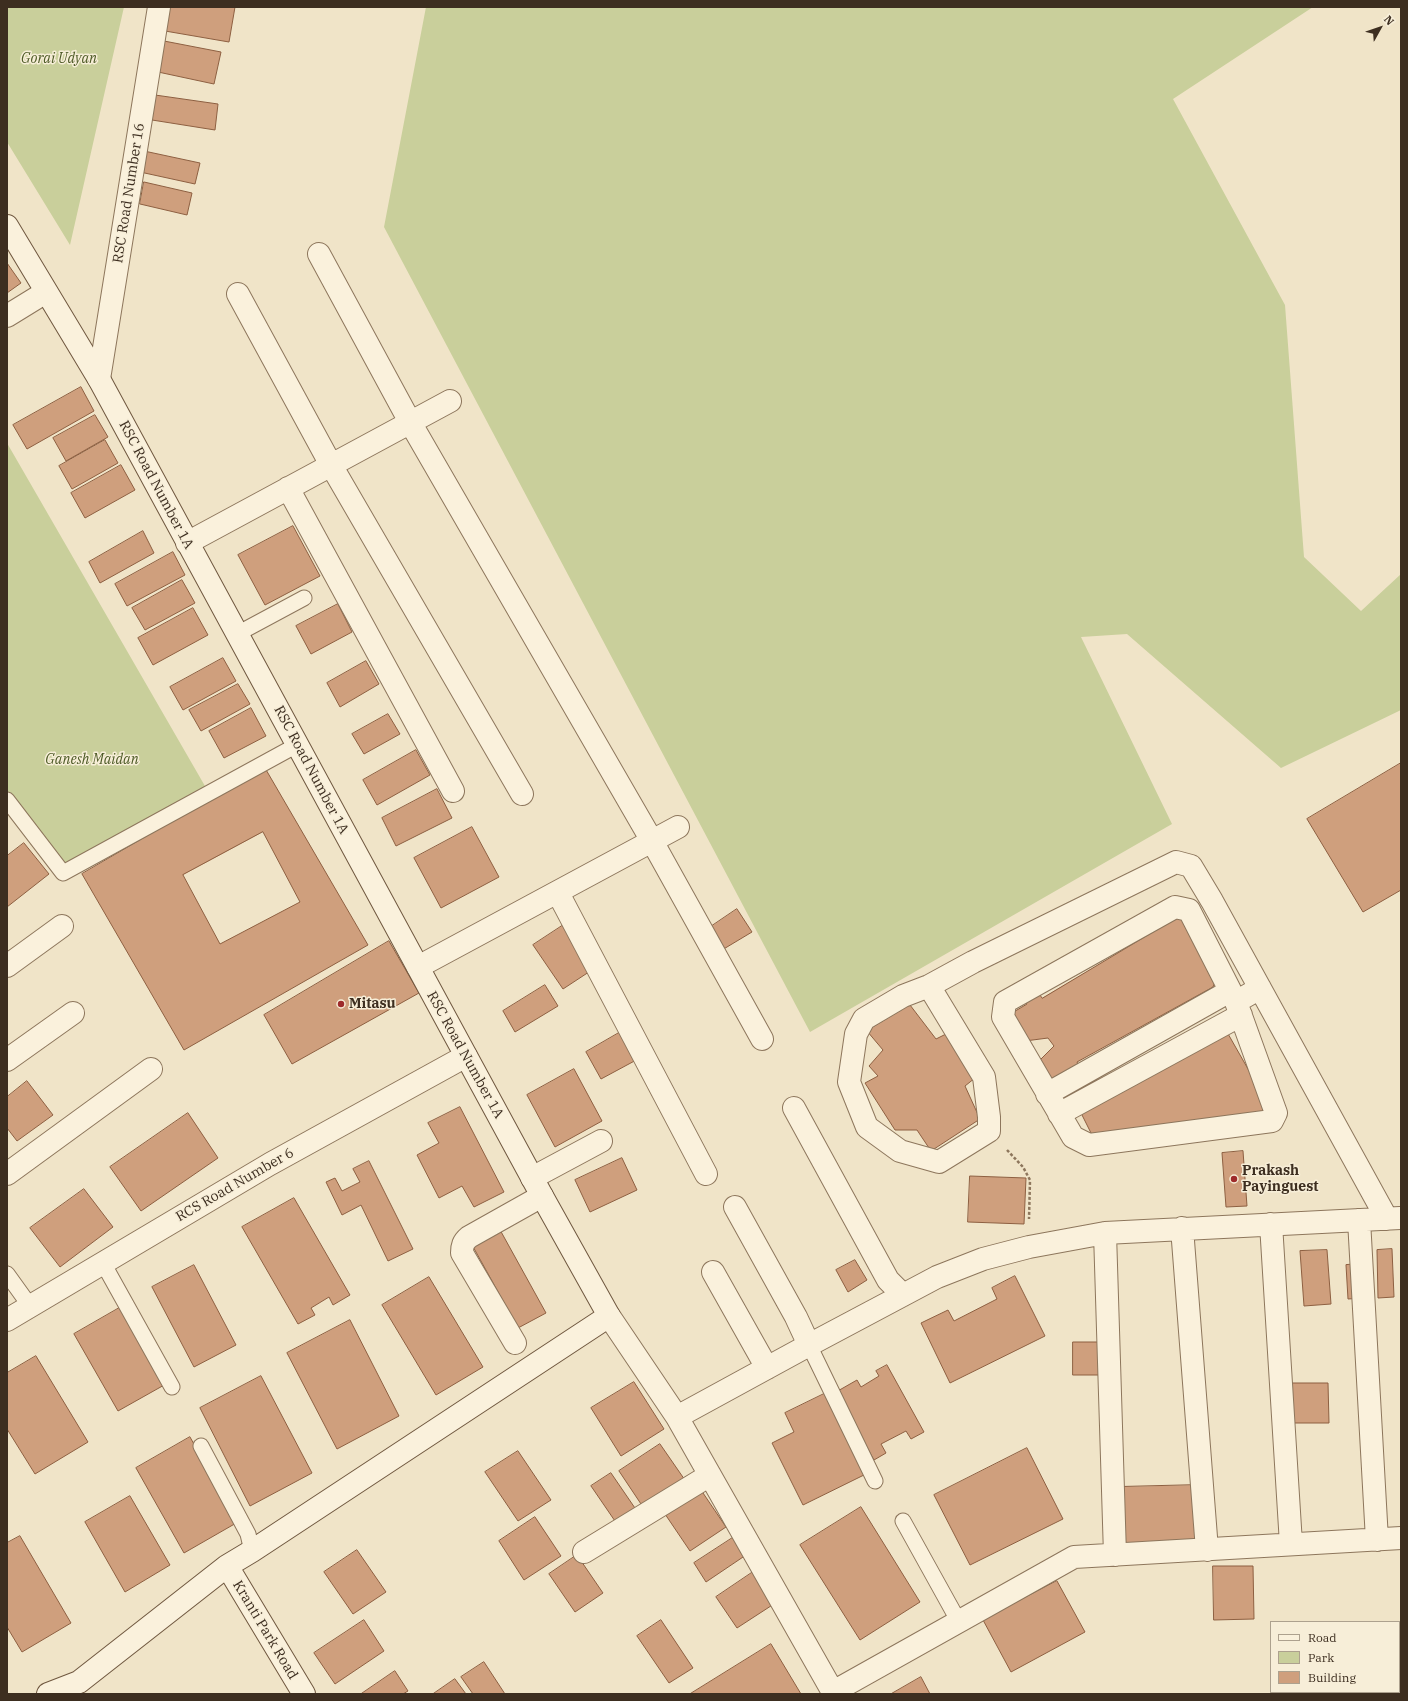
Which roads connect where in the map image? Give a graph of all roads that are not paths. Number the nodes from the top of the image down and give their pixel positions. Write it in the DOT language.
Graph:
graph roads {
  1 [pos="159,7"];
  2 [pos="7,226"];
  3 [pos="319,254"];
  4 [pos="46,292"];
  5 [pos="238,294"];
  6 [pos="7,316"];
  7 [pos="99,379"];
  8 [pos="450,401"];
  9 [pos="410,422"];
  10 [pos="331,465"];
  11 [pos="288,488"];
  12 [pos="187,543"];
  13 [pos="304,598"];
  14 [pos="237,634"];
  15 [pos="297,745"];
  16 [pos="453,791"];
  17 [pos="522,794"];
  18 [pos="7,800"];
  19 [pos="678,827"];
  20 [pos="652,841"];
  21 [pos="558,893"];
  22 [pos="62,926"];
  23 [pos="7,966"];
  24 [pos="418,967"];
  25 [pos="930,986"];
  26 [pos="1260,988"];
  27 [pos="1236,1003"];
  28 [pos="73,1013"];
  29 [pos="762,1040"];
  30 [pos="466,1056"];
  31 [pos="7,1060"];
  32 [pos="151,1069"];
  33 [pos="1047,1094"];
  34 [pos="794,1108"];
  35 [pos="1059,1114"];
  36 [pos="600,1141"];
  37 [pos="7,1174"];
  38 [pos="706,1174"];
  39 [pos="537,1187"];
  40 [pos="735,1207"];
  41 [pos="1394,1218"];
  42 [pos="1359,1220"];
  43 [pos="1271,1224"];
  44 [pos="1182,1228"];
  45 [pos="1105,1232"];
  46 [pos="103,1263"];
  47 [pos="713,1272"];
  48 [pos="7,1274"];
  49 [pos="902,1295"];
  50 [pos="30,1306"];
  51 [pos="609,1316"];
  52 [pos="7,1320"];
  53 [pos="515,1343"];
  54 [pos="809,1345"];
  55 [pos="767,1368"];
  56 [pos="172,1387"];
  57 [pos="677,1417"];
  58 [pos="201,1446"];
  59 [pos="710,1475"];
  60 [pos="875,1481"];
  61 [pos="903,1521"];
  62 [pos="1401,1538"];
  63 [pos="1377,1540"];
  64 [pos="1291,1544"];
  65 [pos="1207,1550"];
  66 [pos="252,1551"];
  67 [pos="584,1552"];
  68 [pos="1114,1555"];
  69 [pos="227,1566"];
  70 [pos="960,1622"];
  71 [pos="77,1688"];
  72 [pos="833,1693"];
  73 [pos="48,1694"];
  74 [pos="304,1694"];
  1 -- 7 [label="street, RSC Road Number 16"];
  2 -- 4 [label="street, RSC Road Number 1A"];
  3 -- 9 [label="street"];
  4 -- 6 [label="street"];
  4 -- 7 [label="street, RSC Road Number 1A"];
  5 -- 10 [label="street"];
  7 -- 12 [label="street, RSC Road Number 1A"];
  8 -- 9 [label="street"];
  9 -- 10 [label="street"];
  9 -- 20 [label="street"];
  10 -- 11 [label="street"];
  10 -- 17 [label="street"];
  11 -- 12 [label="street"];
  11 -- 16 [label="street"];
  12 -- 14 [label="street, RSC Road Number 1A"];
  13 -- 14 [label="lane"];
  14 -- 15 [label="street, RSC Road Number 1A"];
  15 -- 18 [label="lane"];
  15 -- 24 [label="street, RSC Road Number 1A"];
  19 -- 20 [label="street"];
  20 -- 21 [label="street"];
  20 -- 29 [label="street"];
  21 -- 24 [label="street"];
  21 -- 38 [label="street"];
  22 -- 23 [label="street"];
  24 -- 30 [label="street, RSC Road Number 1A"];
  25 -- 25 [label="street"];
  25 -- 26 [label="street"];
  26 -- 27 [label="street"];
  26 -- 41 [label="street"];
  27 -- 33 [label="street"];
  27 -- 33 [label="street"];
  27 -- 35 [label="street"];
  27 -- 35 [label="street"];
  28 -- 31 [label="street"];
  30 -- 39 [label="street, RSC Road Number 1A"];
  30 -- 46 [label="street, RCS Road Number 6"];
  32 -- 37 [label="street"];
  33 -- 35 [label="street"];
  34 -- 49 [label="street"];
  36 -- 39 [label="street"];
  39 -- 51 [label="street, RSC Road Number 1A"];
  39 -- 53 [label="street"];
  40 -- 54 [label="street"];
  41 -- 42 [label="street"];
  42 -- 43 [label="street"];
  42 -- 63 [label="street"];
  43 -- 44 [label="street"];
  43 -- 64 [label="street"];
  44 -- 45 [label="street"];
  44 -- 65 [label="street"];
  45 -- 49 [label="street"];
  45 -- 68 [label="street"];
  46 -- 50 [label="street, RCS Road Number 6"];
  46 -- 56 [label="lane"];
  47 -- 55 [label="street"];
  48 -- 50 [label="lane"];
  49 -- 54 [label="street"];
  50 -- 52 [label="street, RCS Road Number 6"];
  51 -- 57 [label="street, RSC Road Number 1A"];
  51 -- 66 [label="street"];
  54 -- 55 [label="street"];
  54 -- 60 [label="lane"];
  55 -- 57 [label="street"];
  57 -- 59 [label="street, RSC Road Number 1A"];
  58 -- 66 [label="lane"];
  59 -- 67 [label="street"];
  59 -- 72 [label="street, RSC Road Number 1A"];
  61 -- 70 [label="lane"];
  62 -- 63 [label="street"];
  63 -- 64 [label="street"];
  64 -- 65 [label="street"];
  65 -- 68 [label="street"];
  66 -- 69 [label="street"];
  68 -- 70 [label="street"];
  69 -- 71 [label="street"];
  69 -- 74 [label="street, Kranti Park Road"];
  70 -- 72 [label="street"];
  71 -- 73 [label="street"];
}
